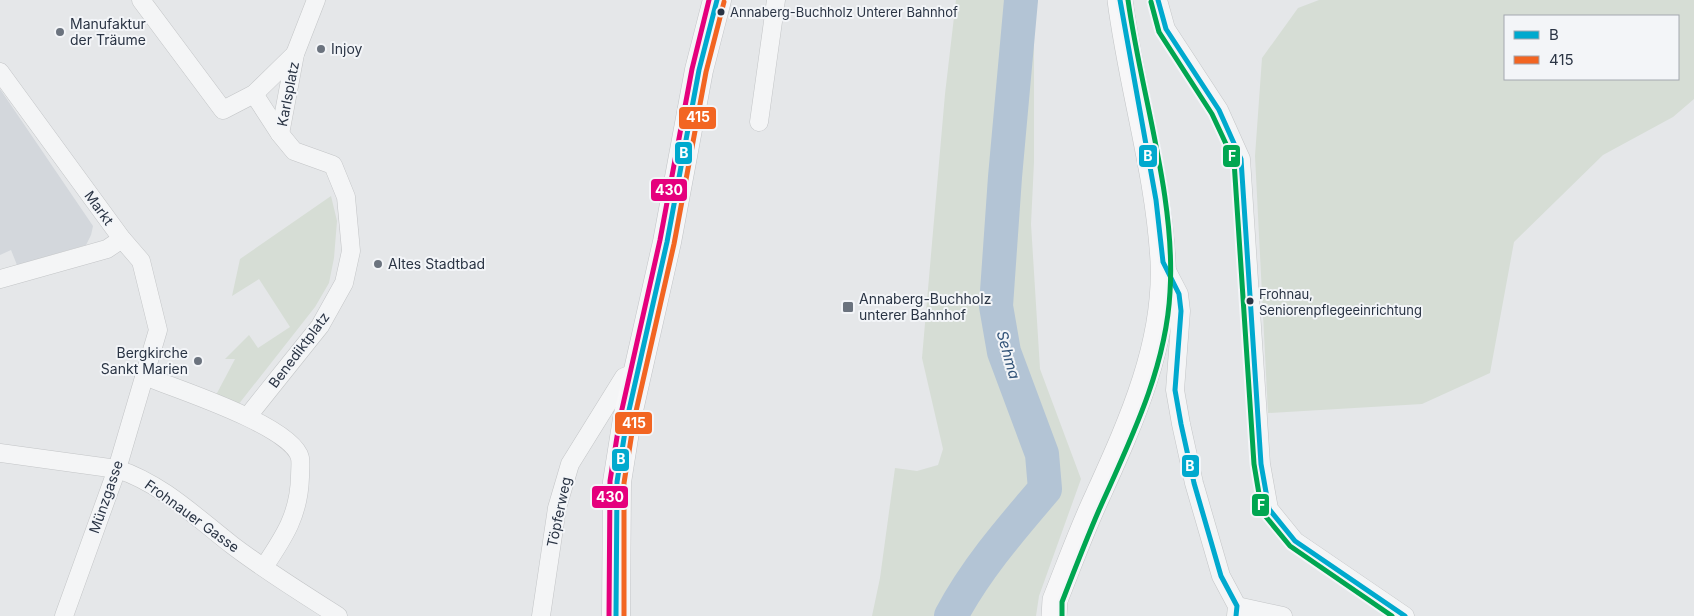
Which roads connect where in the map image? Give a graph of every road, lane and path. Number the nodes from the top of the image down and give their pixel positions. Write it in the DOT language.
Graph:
graph roads {
  1 [pos="140,0"];
  2 [pos="316,0"];
  3 [pos="717,0"];
  4 [pos="776,0"];
  5 [pos="1120,0"];
  6 [pos="1158,0"];
  7 [pos="295,54"];
  8 [pos="0,72"];
  9 [pos="254,94"];
  10 [pos="759,122"];
  11 [pos="280,134"];
  12 [pos="347,222"];
  13 [pos="122,239"];
  14 [pos="1163,262"];
  15 [pos="0,279"];
  16 [pos="637,372"];
  17 [pos="144,376"];
  18 [pos="248,416"];
  19 [pos="0,453"];
  20 [pos="117,469"];
  21 [pos="264,567"];
  22 [pos="1236,611"];
  23 [pos="64,616"];
  24 [pos="338,616"];
  25 [pos="540,616"];
  26 [pos="616,616"];
  27 [pos="1054,616"];
  28 [pos="1283,616"];
  29 [pos="1404,616"];
  1 -- 9 [label="street, Karlsplatz"];
  2 -- 7 [label="street, Karlsplatz"];
  3 -- 16 [label="main road"];
  4 -- 10 [label="street"];
  5 -- 14 [label="main road"];
  6 -- 29 [label="street"];
  7 -- 9 [label="street, Karlsplatz"];
  7 -- 11 [label="street, Karlsplatz"];
  8 -- 13 [label="street, Markt"];
  9 -- 11 [label="street, Karlsplatz"];
  11 -- 12 [label="street, Karlsplatz"];
  12 -- 18 [label="street, Benediktplatz"];
  13 -- 15 [label="street, Markt"];
  13 -- 17 [label="street, Münzgasse"];
  14 -- 22 [label="street"];
  14 -- 27 [label="main road"];
  16 -- 25 [label="street, Töpferweg"];
  16 -- 26 [label="main road"];
  17 -- 18 [label="street"];
  17 -- 20 [label="street, Münzgasse"];
  18 -- 21 [label="street"];
  19 -- 20 [label="street, Frohnauer Gasse"];
  20 -- 21 [label="street, Frohnauer Gasse"];
  20 -- 23 [label="street, Münzgasse"];
  21 -- 24 [label="street, Frohnauer Gasse"];
  22 -- 28 [label="street"];
}
